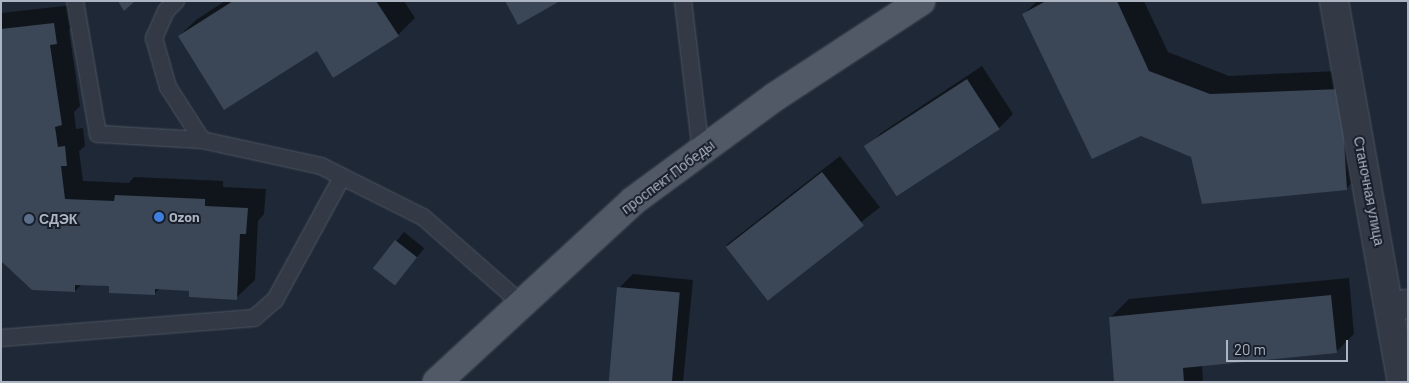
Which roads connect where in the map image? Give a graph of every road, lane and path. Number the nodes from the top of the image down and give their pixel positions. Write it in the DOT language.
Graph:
graph roads {
  1 [pos="74,1"];
  2 [pos="176,1"];
  3 [pos="683,1"];
  4 [pos="921,1"];
  5 [pos="1334,1"];
  6 [pos="202,140"];
  7 [pos="701,151"];
  8 [pos="342,177"];
  9 [pos="522,304"];
  10 [pos="1399,305"];
  11 [pos="1,338"];
  12 [pos="436,382"];
  13 [pos="1402,382"];
  1 -- 6 [label="lane"];
  2 -- 6 [label="lane"];
  3 -- 7 [label="lane"];
  4 -- 7 [label="main road, проспект Победы"];
  5 -- 10 [label="street, Станочная улица"];
  6 -- 8 [label="lane"];
  7 -- 9 [label="main road, проспект Победы"];
  8 -- 9 [label="lane"];
  8 -- 11 [label="lane"];
  9 -- 12 [label="main road, проспект Победы"];
  10 -- 13 [label="street, Станочная улица"];
}
